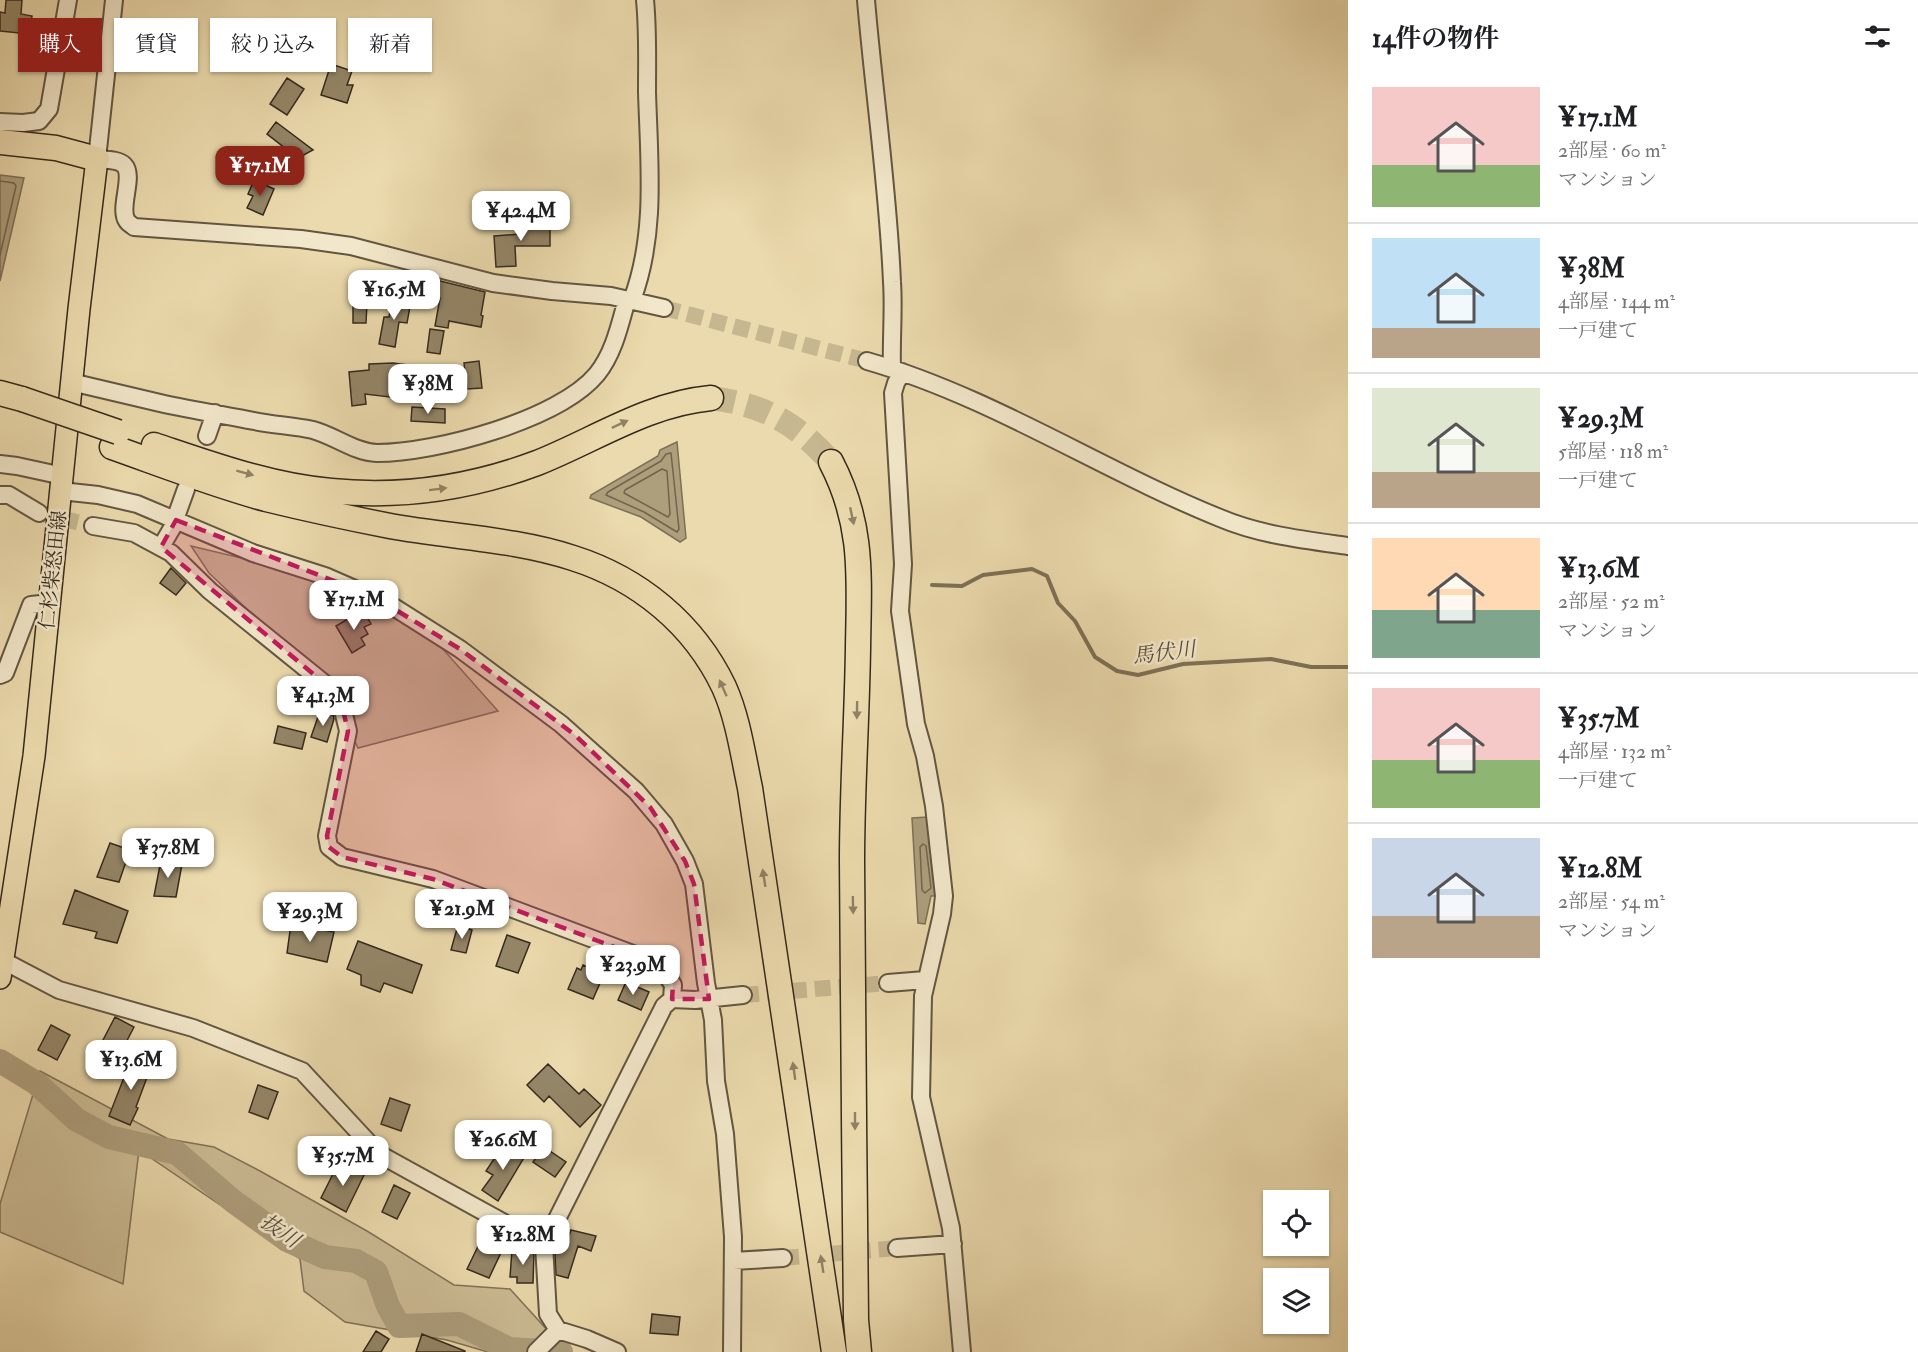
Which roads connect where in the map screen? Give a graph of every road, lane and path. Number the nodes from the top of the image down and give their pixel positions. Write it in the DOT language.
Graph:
graph roads {
  1 [pos="68,0"];
  2 [pos="114,0"];
  3 [pos="645,0"];
  4 [pos="866,0"];
  5 [pos="0,122"];
  6 [pos="0,142"];
  7 [pos="0,158"];
  8 [pos="97,159"];
  9 [pos="630,299"];
  10 [pos="664,308"];
  11 [pos="867,361"];
  12 [pos="897,370"];
  13 [pos="71,382"];
  14 [pos="711,398"];
  15 [pos="10,403"];
  16 [pos="215,413"];
  17 [pos="207,436"];
  18 [pos="115,440"];
  19 [pos="831,462"];
  20 [pos="0,464"];
  21 [pos="62,484"];
  22 [pos="186,489"];
  23 [pos="0,495"];
  24 [pos="39,513"];
  25 [pos="176,520"];
  26 [pos="93,526"];
  27 [pos="1348,546"];
  28 [pos="161,547"];
  29 [pos="50,603"];
  30 [pos="0,675"];
  31 [pos="1,966"];
  32 [pos="925,980"];
  33 [pos="888,983"];
  34 [pos="743,995"];
  35 [pos="672,999"];
  36 [pos="709,999"];
  37 [pos="953,1244"];
  38 [pos="544,1245"];
  39 [pos="897,1248"];
  40 [pos="783,1258"];
  41 [pos="733,1262"];
  42 [pos="553,1335"];
  43 [pos="536,1352"];
  44 [pos="617,1352"];
  45 [pos="732,1352"];
  46 [pos="834,1352"];
  47 [pos="859,1352"];
  48 [pos="962,1352"];
  1 -- 5 [label="street"];
  2 -- 8 [label="street"];
  3 -- 9 [label="street"];
  4 -- 12 [label="street"];
  6 -- 8 [label="highway"];
  7 -- 8 [label="highway"];
  8 -- 9 [label="street"];
  8 -- 13 [label="main road, 仁杉柴怒田線"];
  9 -- 10 [label="street"];
  9 -- 16 [label="street"];
  11 -- 12 [label="street"];
  12 -- 27 [label="street"];
  12 -- 32 [label="street"];
  13 -- 16 [label="street"];
  13 -- 21 [label="main road, 仁杉柴怒田線"];
  18 -- 14 [label="highway, one-way"];
  15 -- 18 [label="highway, bridge"];
  16 -- 17 [label="street"];
  46 -- 18 [label="highway, one-way"];
  19 -- 47 [label="highway, one-way"];
  20 -- 21 [label="street"];
  21 -- 25 [label="street"];
  21 -- 29 [label="main road, 仁杉柴怒田線"];
  22 -- 25 [label="street"];
  23 -- 24 [label="street"];
  25 -- 28 [label="street"];
  25 -- 36 [label="street"];
  26 -- 28 [label="street"];
  28 -- 35 [label="street"];
  29 -- 30 [label="street"];
  29 -- 31 [label="main road, 仁杉柴怒田線"];
  31 -- 38 [label="street"];
  32 -- 33 [label="street"];
  32 -- 37 [label="street"];
  34 -- 36 [label="street"];
  35 -- 36 [label="street"];
  35 -- 38 [label="street"];
  36 -- 41 [label="street"];
  37 -- 39 [label="street"];
  37 -- 48 [label="street"];
  38 -- 42 [label="street"];
  40 -- 41 [label="street"];
  41 -- 45 [label="street"];
  42 -- 43 [label="street"];
  42 -- 44 [label="street"];
}
